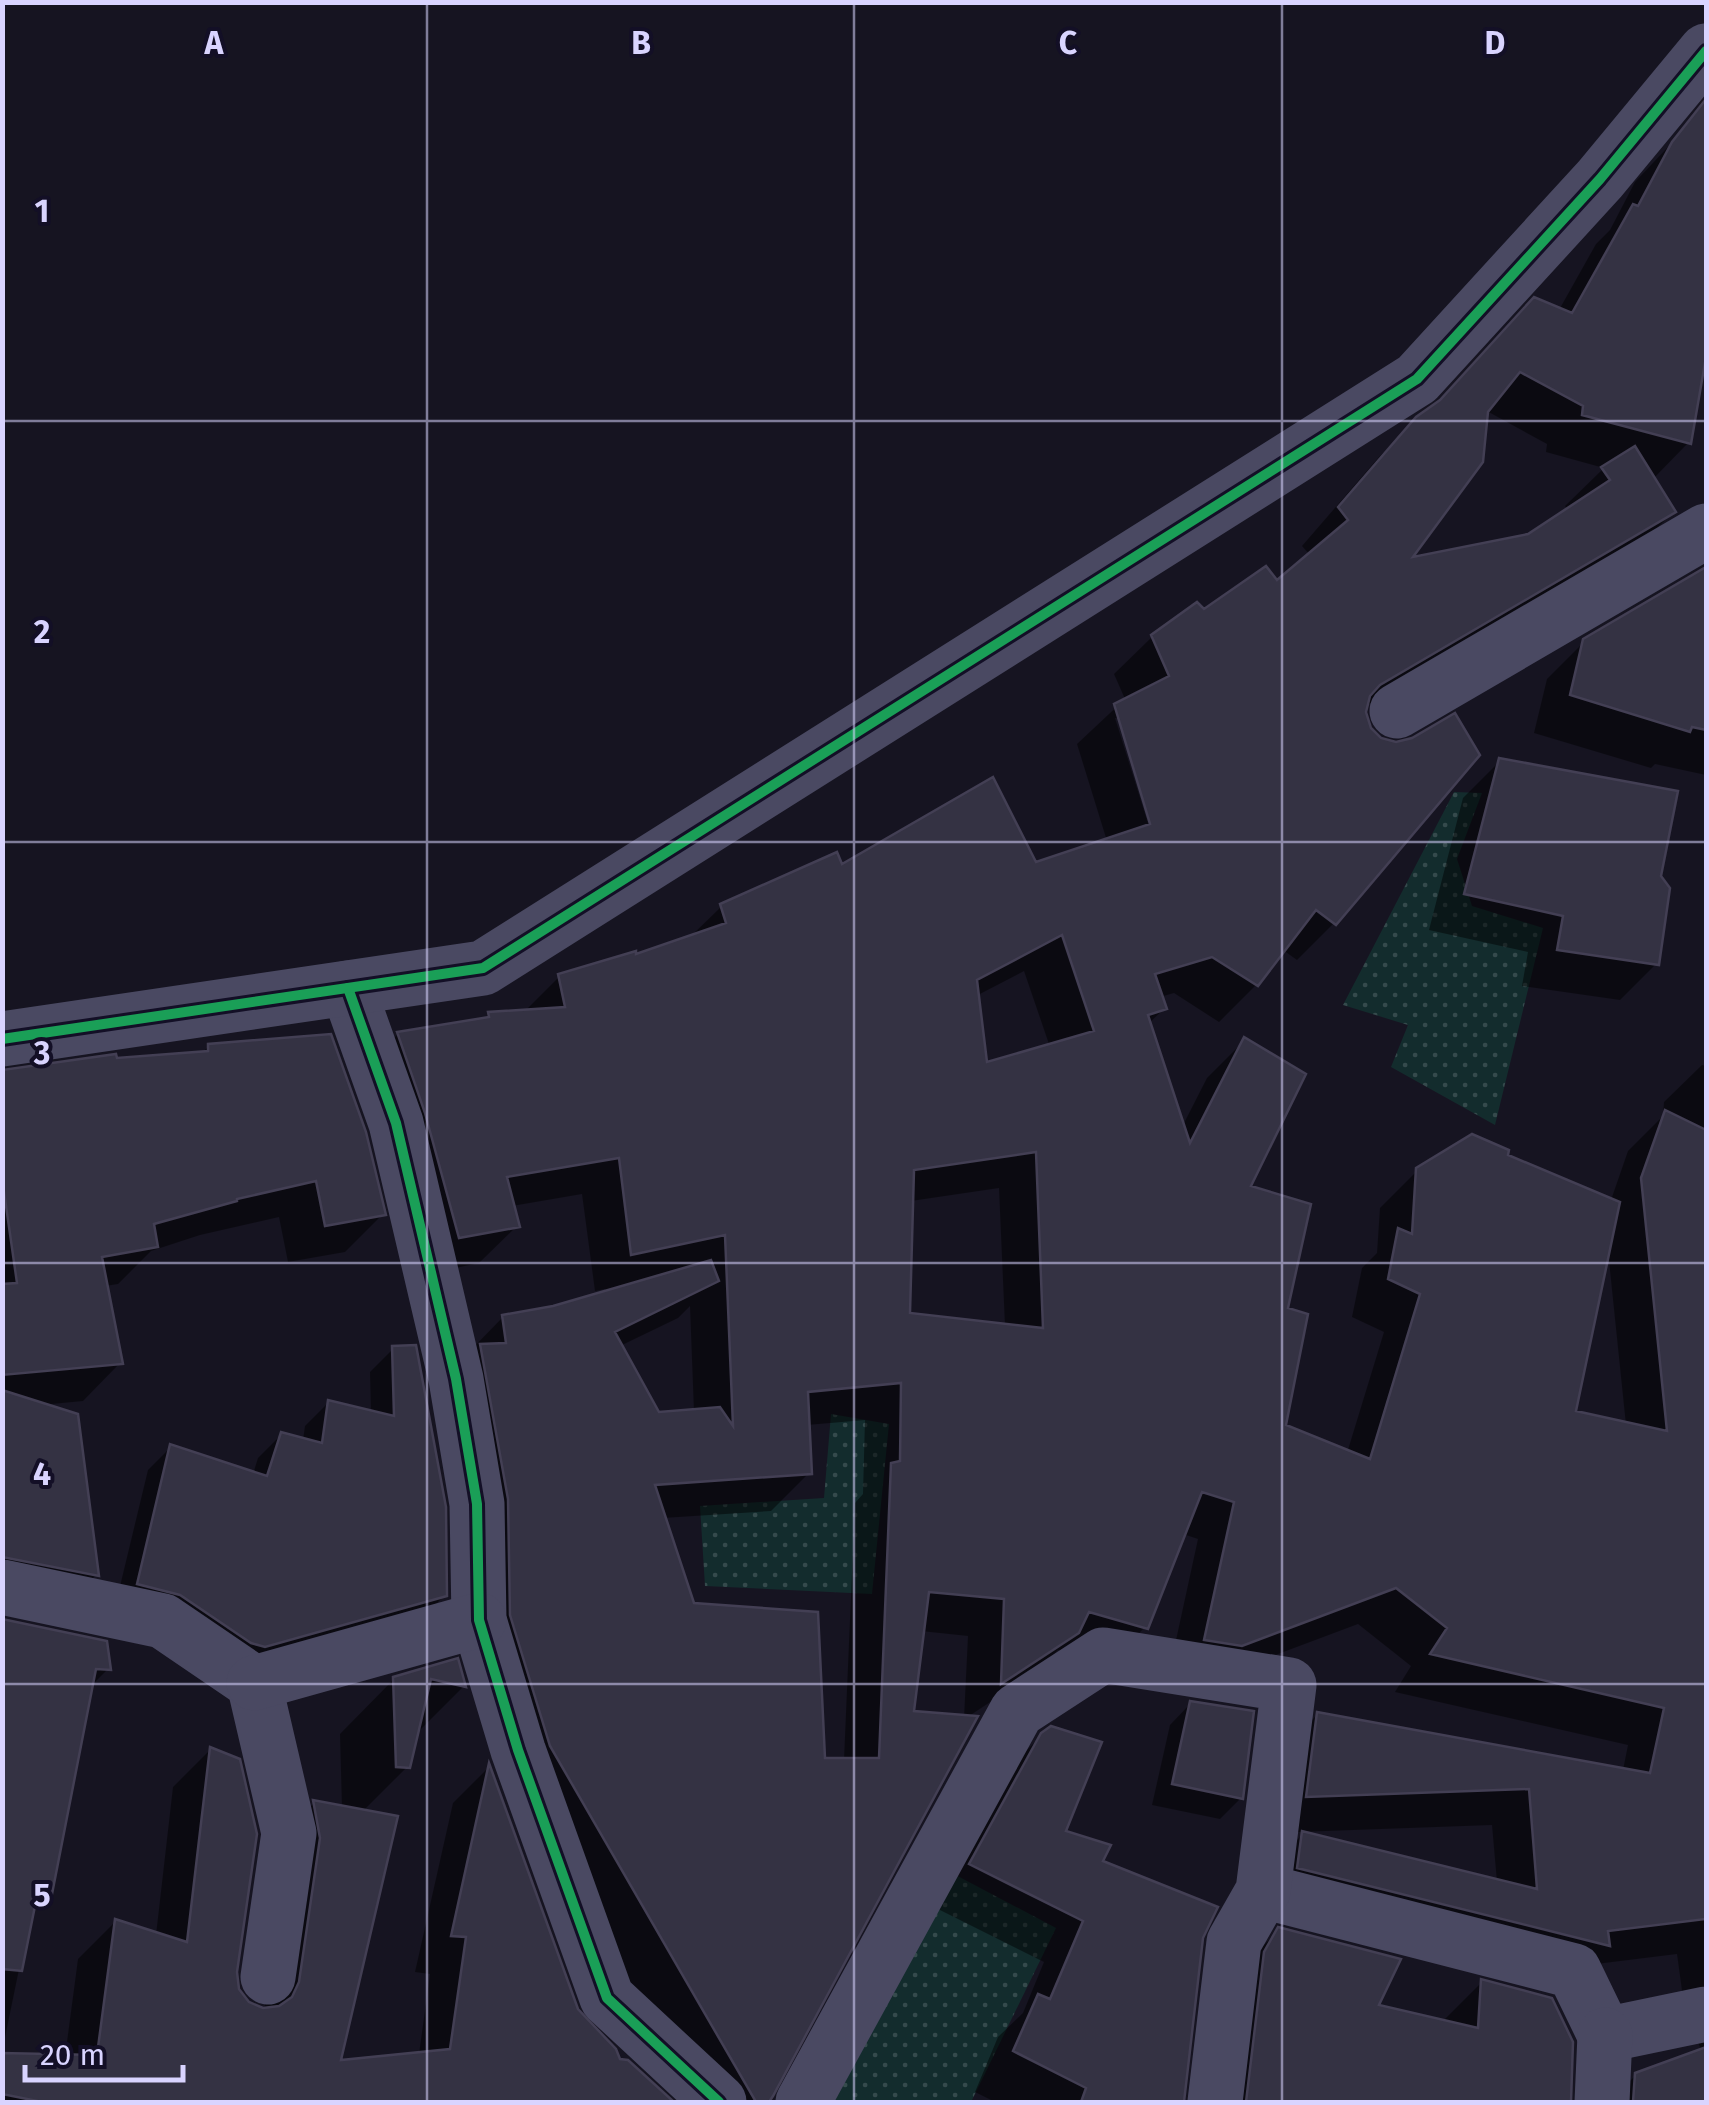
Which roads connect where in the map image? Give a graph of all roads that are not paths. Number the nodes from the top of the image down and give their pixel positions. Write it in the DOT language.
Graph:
graph roads {
  1 [pos="1706,52"];
  2 [pos="1706,531"];
  3 [pos="1396,711"];
  4 [pos="348,988"];
  5 [pos="2,1039"];
  6 [pos="2,1586"];
  7 [pos="479,1620"];
  8 [pos="254,1683"];
  9 [pos="1262,1892"];
  10 [pos="268,1976"];
  11 [pos="1706,2014"];
  12 [pos="1605,2035"];
  13 [pos="718,2102"];
  14 [pos="803,2102"];
  15 [pos="1216,2102"];
  16 [pos="1602,2102"];
  1 -- 4 [label="street"];
  2 -- 3 [label="street"];
  4 -- 5 [label="street"];
  4 -- 7 [label="street"];
  6 -- 8 [label="street"];
  7 -- 8 [label="street"];
  7 -- 13 [label="street"];
  8 -- 10 [label="street"];
  9 -- 12 [label="street"];
  9 -- 14 [label="street"];
  9 -- 15 [label="street"];
  11 -- 12 [label="street"];
  12 -- 16 [label="street"];
}
